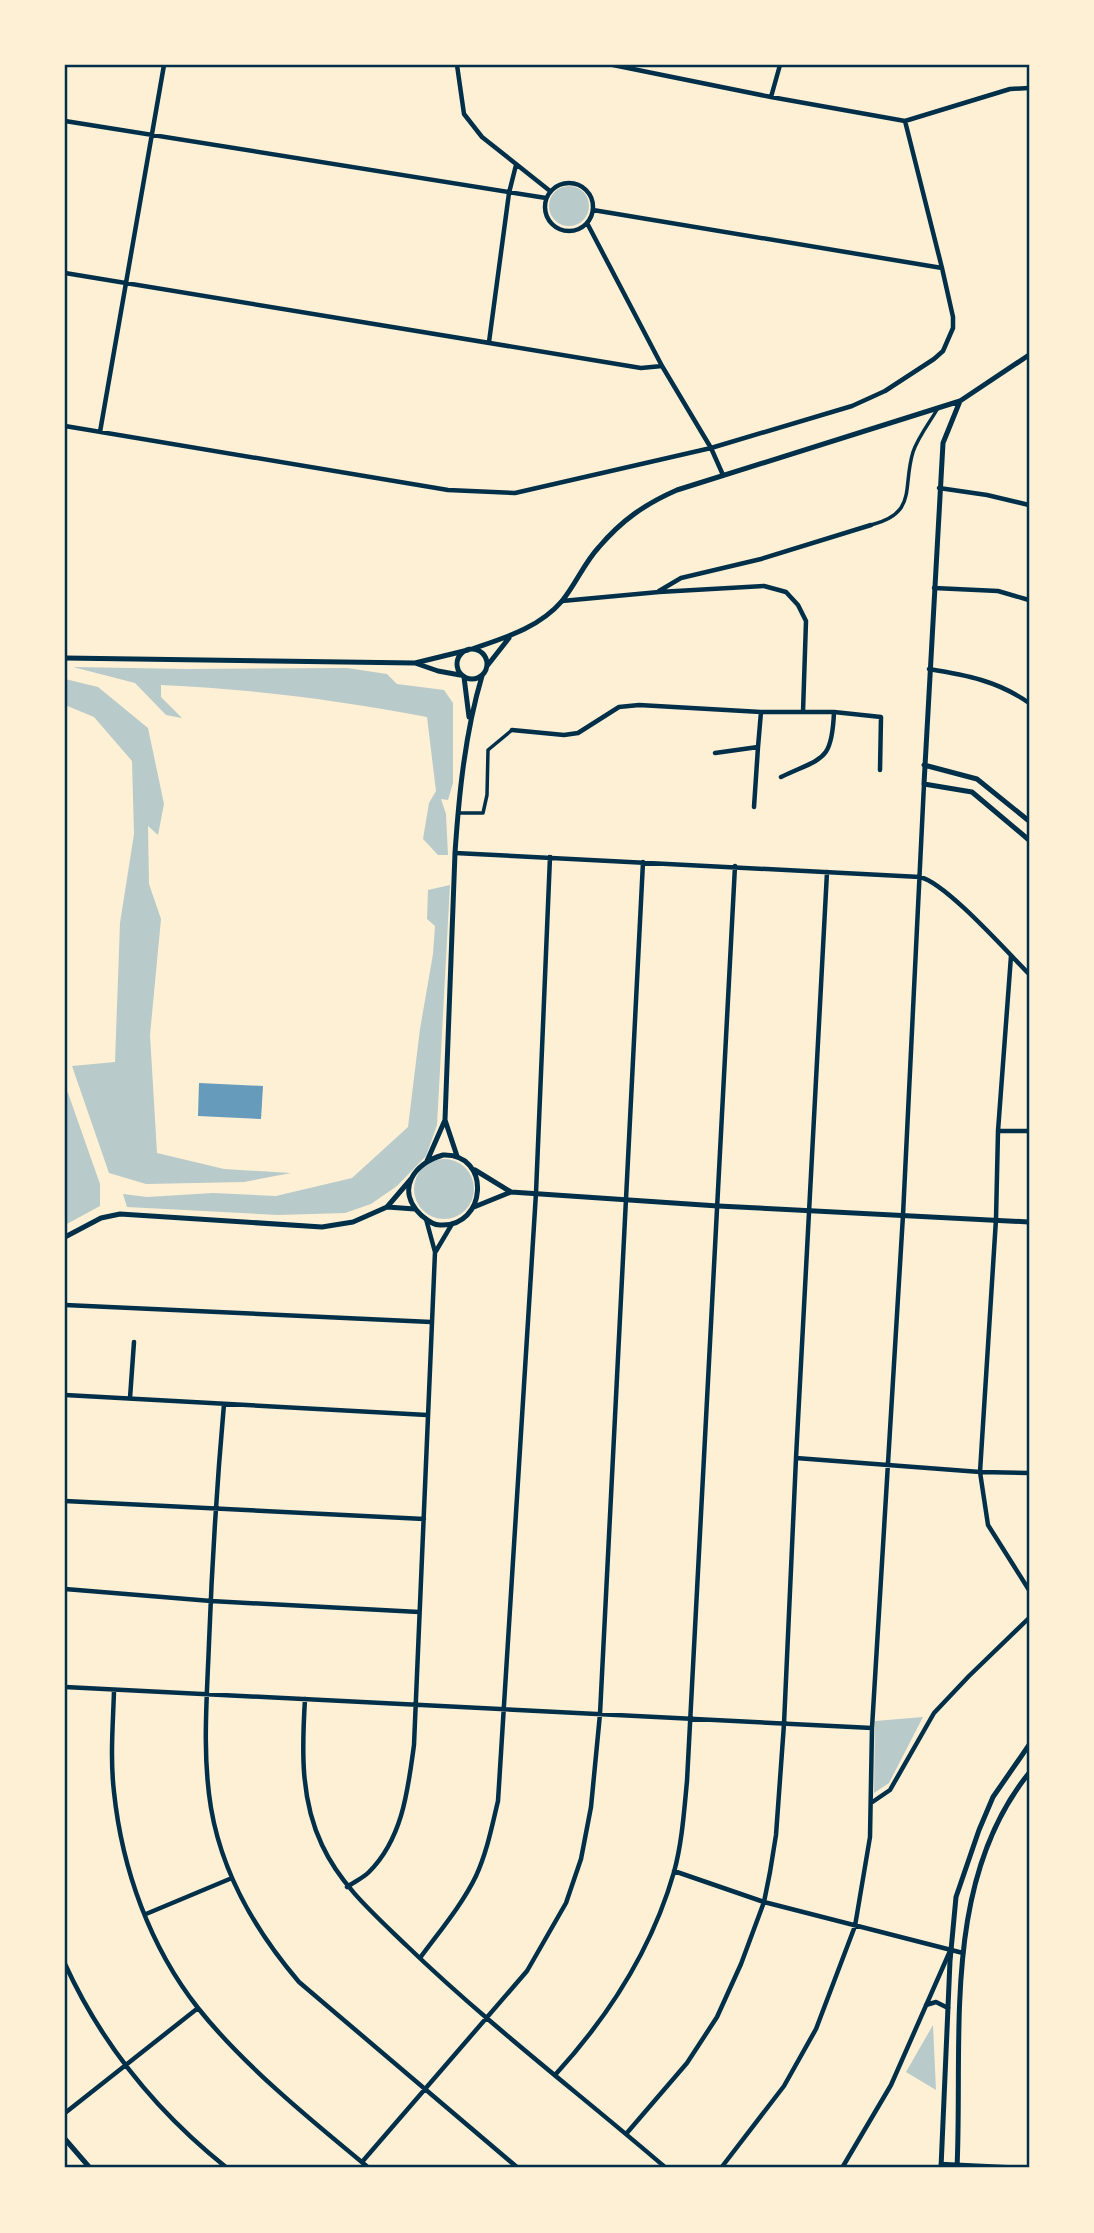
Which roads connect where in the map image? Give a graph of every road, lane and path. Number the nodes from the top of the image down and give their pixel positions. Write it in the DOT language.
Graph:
graph roads {
  1 [pos="164,65"];
  2 [pos="457,65"];
  3 [pos="613,65"];
  4 [pos="780,65"];
  5 [pos="1029,88"];
  6 [pos="771,97"];
  7 [pos="65,121"];
  8 [pos="905,121"];
  9 [pos="151,137"];
  10 [pos="516,165"];
  11 [pos="550,191"];
  12 [pos="509,193"];
  13 [pos="546,198"];
  14 [pos="593,210"];
  15 [pos="587,223"];
  16 [pos="942,268"];
  17 [pos="65,273"];
  18 [pos="126,284"];
  19 [pos="489,342"];
  20 [pos="1029,355"];
  21 [pos="662,366"];
  22 [pos="960,401"];
  23 [pos="938,408"];
  24 [pos="65,426"];
  25 [pos="100,432"];
  26 [pos="711,447"];
  27 [pos="723,475"];
  28 [pos="939,488"];
  29 [pos="1029,505"];
  30 [pos="871,525"];
  31 [pos="934,588"];
  32 [pos="659,592"];
  33 [pos="1029,600"];
  34 [pos="561,601"];
  35 [pos="511,636"];
  36 [pos="470,650"];
  37 [pos="65,658"];
  38 [pos="415,663"];
  39 [pos="486,668"];
  40 [pos="929,669"];
  41 [pos="462,676"];
  42 [pos="482,676"];
  43 [pos="1029,703"];
  44 [pos="761,712"];
  45 [pos="803,712"];
  46 [pos="834,712"];
  47 [pos="469,724"];
  48 [pos="512,730"];
  49 [pos="758,747"];
  50 [pos="715,753"];
  51 [pos="924,765"];
  52 [pos="880,770"];
  53 [pos="781,777"];
  54 [pos="924,784"];
  55 [pos="754,807"];
  56 [pos="458,813"];
  57 [pos="1029,821"];
  58 [pos="1029,840"];
  59 [pos="455,853"];
  60 [pos="550,857"];
  61 [pos="643,862"];
  62 [pos="735,866"];
  63 [pos="827,872"];
  64 [pos="920,877"];
  65 [pos="1011,956"];
  66 [pos="1029,974"];
  67 [pos="445,1121"];
  68 [pos="998,1131"];
  69 [pos="1029,1132"];
  70 [pos="457,1156"];
  71 [pos="427,1161"];
  72 [pos="472,1168"];
  73 [pos="411,1179"];
  74 [pos="511,1192"];
  75 [pos="536,1193"];
  76 [pos="626,1199"];
  77 [pos="718,1206"];
  78 [pos="387,1207"];
  79 [pos="474,1207"];
  80 [pos="415,1209"];
  81 [pos="811,1210"];
  82 [pos="903,1215"];
  83 [pos="425,1218"];
  84 [pos="996,1220"];
  85 [pos="1029,1222"];
  86 [pos="452,1224"];
  87 [pos="65,1237"];
  88 [pos="435,1252"];
  89 [pos="65,1305"];
  90 [pos="431,1322"];
  91 [pos="134,1342"];
  92 [pos="65,1395"];
  93 [pos="130,1398"];
  94 [pos="224,1404"];
  95 [pos="427,1415"];
  96 [pos="796,1458"];
  97 [pos="887,1465"];
  98 [pos="980,1472"];
  99 [pos="1029,1473"];
  100 [pos="65,1501"];
  101 [pos="215,1510"];
  102 [pos="424,1519"];
  103 [pos="65,1589"];
  104 [pos="1029,1590"];
  105 [pos="211,1601"];
  106 [pos="419,1612"];
  107 [pos="1029,1618"];
  108 [pos="65,1687"];
  109 [pos="114,1691"];
  110 [pos="207,1694"];
  111 [pos="305,1699"];
  112 [pos="416,1705"];
  113 [pos="505,1711"];
  114 [pos="600,1714"];
  115 [pos="690,1719"];
  116 [pos="784,1724"];
  117 [pos="872,1728"];
  118 [pos="1029,1745"];
  119 [pos="1029,1773"];
  120 [pos="871,1802"];
  121 [pos="674,1871"];
  122 [pos="232,1878"];
  123 [pos="347,1888"];
  124 [pos="764,1902"];
  125 [pos="146,1914"];
  126 [pos="855,1926"];
  127 [pos="951,1950"];
  128 [pos="963,1953"];
  129 [pos="420,1958"];
  130 [pos="65,1964"];
  131 [pos="925,2005"];
  132 [pos="198,2008"];
  133 [pos="948,2008"];
  134 [pos="486,2019"];
  135 [pos="125,2066"];
  136 [pos="555,2075"];
  137 [pos="425,2090"];
  138 [pos="65,2113"];
  139 [pos="626,2134"];
  140 [pos="65,2139"];
  141 [pos="362,2162"];
  142 [pos="941,2166"];
  143 [pos="957,2167"];
  144 [pos="90,2168"];
  145 [pos="227,2168"];
  146 [pos="369,2168"];
  147 [pos="518,2168"];
  148 [pos="666,2168"];
  149 [pos="721,2168"];
  150 [pos="842,2168"];
  151 [pos="1026,2168"];
  1 -- 9 [label="street"];
  2 -- 10 [label="street"];
  3 -- 6 [label="street"];
  4 -- 6 [label="street"];
  5 -- 8 [label="street"];
  6 -- 8 [label="street"];
  7 -- 9 [label="street"];
  8 -- 16 [label="street"];
  9 -- 12 [label="street"];
  9 -- 18 [label="street"];
  10 -- 11 [label="street"];
  10 -- 12 [label="street"];
  11 -- 13 [label="street"];
  11 -- 14 [label="street"];
  12 -- 13 [label="street"];
  12 -- 19 [label="street"];
  13 -- 15 [label="street"];
  14 -- 15 [label="street"];
  14 -- 16 [label="street"];
  15 -- 21 [label="street"];
  16 -- 26 [label="street"];
  17 -- 18 [label="street"];
  18 -- 19 [label="street"];
  18 -- 25 [label="street"];
  19 -- 21 [label="street"];
  20 -- 22 [label="street"];
  21 -- 26 [label="street"];
  22 -- 23 [label="street"];
  22 -- 28 [label="street"];
  23 -- 27 [label="street"];
  23 -- 30 [label="street"];
  24 -- 25 [label="street"];
  25 -- 26 [label="street"];
  26 -- 27 [label="street"];
  27 -- 34 [label="street"];
  28 -- 29 [label="street"];
  28 -- 31 [label="street"];
  30 -- 32 [label="street"];
  31 -- 33 [label="street"];
  31 -- 40 [label="street"];
  32 -- 34 [label="street"];
  32 -- 45 [label="street"];
  34 -- 35 [label="street"];
  35 -- 36 [label="street"];
  35 -- 39 [label="street"];
  36 -- 38 [label="street"];
  36 -- 39 [label="street"];
  36 -- 41 [label="street"];
  37 -- 38 [label="street"];
  38 -- 41 [label="street"];
  39 -- 42 [label="street"];
  40 -- 43 [label="street"];
  40 -- 51 [label="street"];
  41 -- 42 [label="street"];
  41 -- 47 [label="street"];
  42 -- 47 [label="street"];
  44 -- 45 [label="street"];
  44 -- 48 [label="street"];
  44 -- 49 [label="street"];
  45 -- 46 [label="street"];
  46 -- 52 [label="street"];
  46 -- 53 [label="street"];
  47 -- 56 [label="street"];
  48 -- 56 [label="street"];
  49 -- 50 [label="street"];
  49 -- 55 [label="street"];
  51 -- 54 [label="street"];
  51 -- 57 [label="street"];
  54 -- 58 [label="street"];
  54 -- 64 [label="street"];
  56 -- 59 [label="street"];
  59 -- 60 [label="street"];
  59 -- 67 [label="street"];
  60 -- 61 [label="street"];
  60 -- 75 [label="street"];
  61 -- 62 [label="street"];
  61 -- 76 [label="street"];
  62 -- 63 [label="street"];
  62 -- 77 [label="street"];
  63 -- 64 [label="street"];
  63 -- 81 [label="street"];
  64 -- 65 [label="street"];
  64 -- 82 [label="street"];
  65 -- 66 [label="street"];
  65 -- 68 [label="street"];
  67 -- 70 [label="street"];
  67 -- 71 [label="street"];
  68 -- 69 [label="street"];
  68 -- 84 [label="street"];
  70 -- 71 [label="street"];
  70 -- 72 [label="street"];
  71 -- 73 [label="street"];
  72 -- 74 [label="street"];
  72 -- 79 [label="street"];
  73 -- 78 [label="street"];
  73 -- 80 [label="street"];
  74 -- 75 [label="street"];
  74 -- 79 [label="street"];
  75 -- 76 [label="street"];
  75 -- 113 [label="street"];
  76 -- 77 [label="street"];
  76 -- 114 [label="street"];
  77 -- 81 [label="street"];
  77 -- 115 [label="street"];
  78 -- 80 [label="street"];
  78 -- 87 [label="street"];
  79 -- 86 [label="street"];
  80 -- 83 [label="street"];
  81 -- 82 [label="street"];
  81 -- 96 [label="street"];
  82 -- 84 [label="street"];
  82 -- 97 [label="street"];
  83 -- 86 [label="street"];
  83 -- 88 [label="street"];
  84 -- 85 [label="street"];
  84 -- 98 [label="street"];
  86 -- 88 [label="street"];
  88 -- 90 [label="street"];
  89 -- 90 [label="street"];
  90 -- 95 [label="street"];
  91 -- 93 [label="street"];
  92 -- 93 [label="street"];
  93 -- 94 [label="street"];
  94 -- 95 [label="street"];
  94 -- 101 [label="street"];
  95 -- 102 [label="street"];
  96 -- 97 [label="street"];
  96 -- 116 [label="street"];
  97 -- 98 [label="street"];
  97 -- 117 [label="street"];
  98 -- 99 [label="street"];
  98 -- 104 [label="street"];
  100 -- 101 [label="street"];
  101 -- 102 [label="street"];
  101 -- 105 [label="street"];
  102 -- 106 [label="street"];
  103 -- 105 [label="street"];
  105 -- 106 [label="street"];
  105 -- 110 [label="street"];
  106 -- 112 [label="street"];
  107 -- 120 [label="street"];
  108 -- 109 [label="street"];
  109 -- 110 [label="street"];
  109 -- 125 [label="street"];
  110 -- 111 [label="street"];
  110 -- 122 [label="street"];
  111 -- 112 [label="street"];
  111 -- 123 [label="street"];
  112 -- 113 [label="street"];
  112 -- 123 [label="street"];
  113 -- 114 [label="street"];
  113 -- 129 [label="street"];
  114 -- 115 [label="street"];
  114 -- 134 [label="street"];
  115 -- 116 [label="street"];
  115 -- 121 [label="street"];
  116 -- 117 [label="street"];
  116 -- 124 [label="street"];
  117 -- 120 [label="street"];
  118 -- 127 [label="street"];
  119 -- 128 [label="street"];
  120 -- 126 [label="street"];
  121 -- 124 [label="street"];
  121 -- 136 [label="street"];
  122 -- 125 [label="street"];
  122 -- 137 [label="street"];
  123 -- 129 [label="street"];
  124 -- 126 [label="street"];
  124 -- 139 [label="street"];
  125 -- 132 [label="street"];
  126 -- 127 [label="street"];
  126 -- 149 [label="street"];
  127 -- 128 [label="street"];
  127 -- 131 [label="street"];
  127 -- 133 [label="street"];
  128 -- 143 [label="street"];
  129 -- 134 [label="street"];
  130 -- 135 [label="street"];
  131 -- 133 [label="street"];
  131 -- 150 [label="street"];
  132 -- 135 [label="street"];
  132 -- 141 [label="street"];
  133 -- 142 [label="street"];
  134 -- 136 [label="street"];
  134 -- 137 [label="street"];
  135 -- 138 [label="street"];
  135 -- 145 [label="street"];
  136 -- 139 [label="street"];
  137 -- 141 [label="street"];
  137 -- 147 [label="street"];
  139 -- 148 [label="street"];
  140 -- 144 [label="street"];
  141 -- 146 [label="street"];
  142 -- 143 [label="street"];
  143 -- 151 [label="street"];
}
